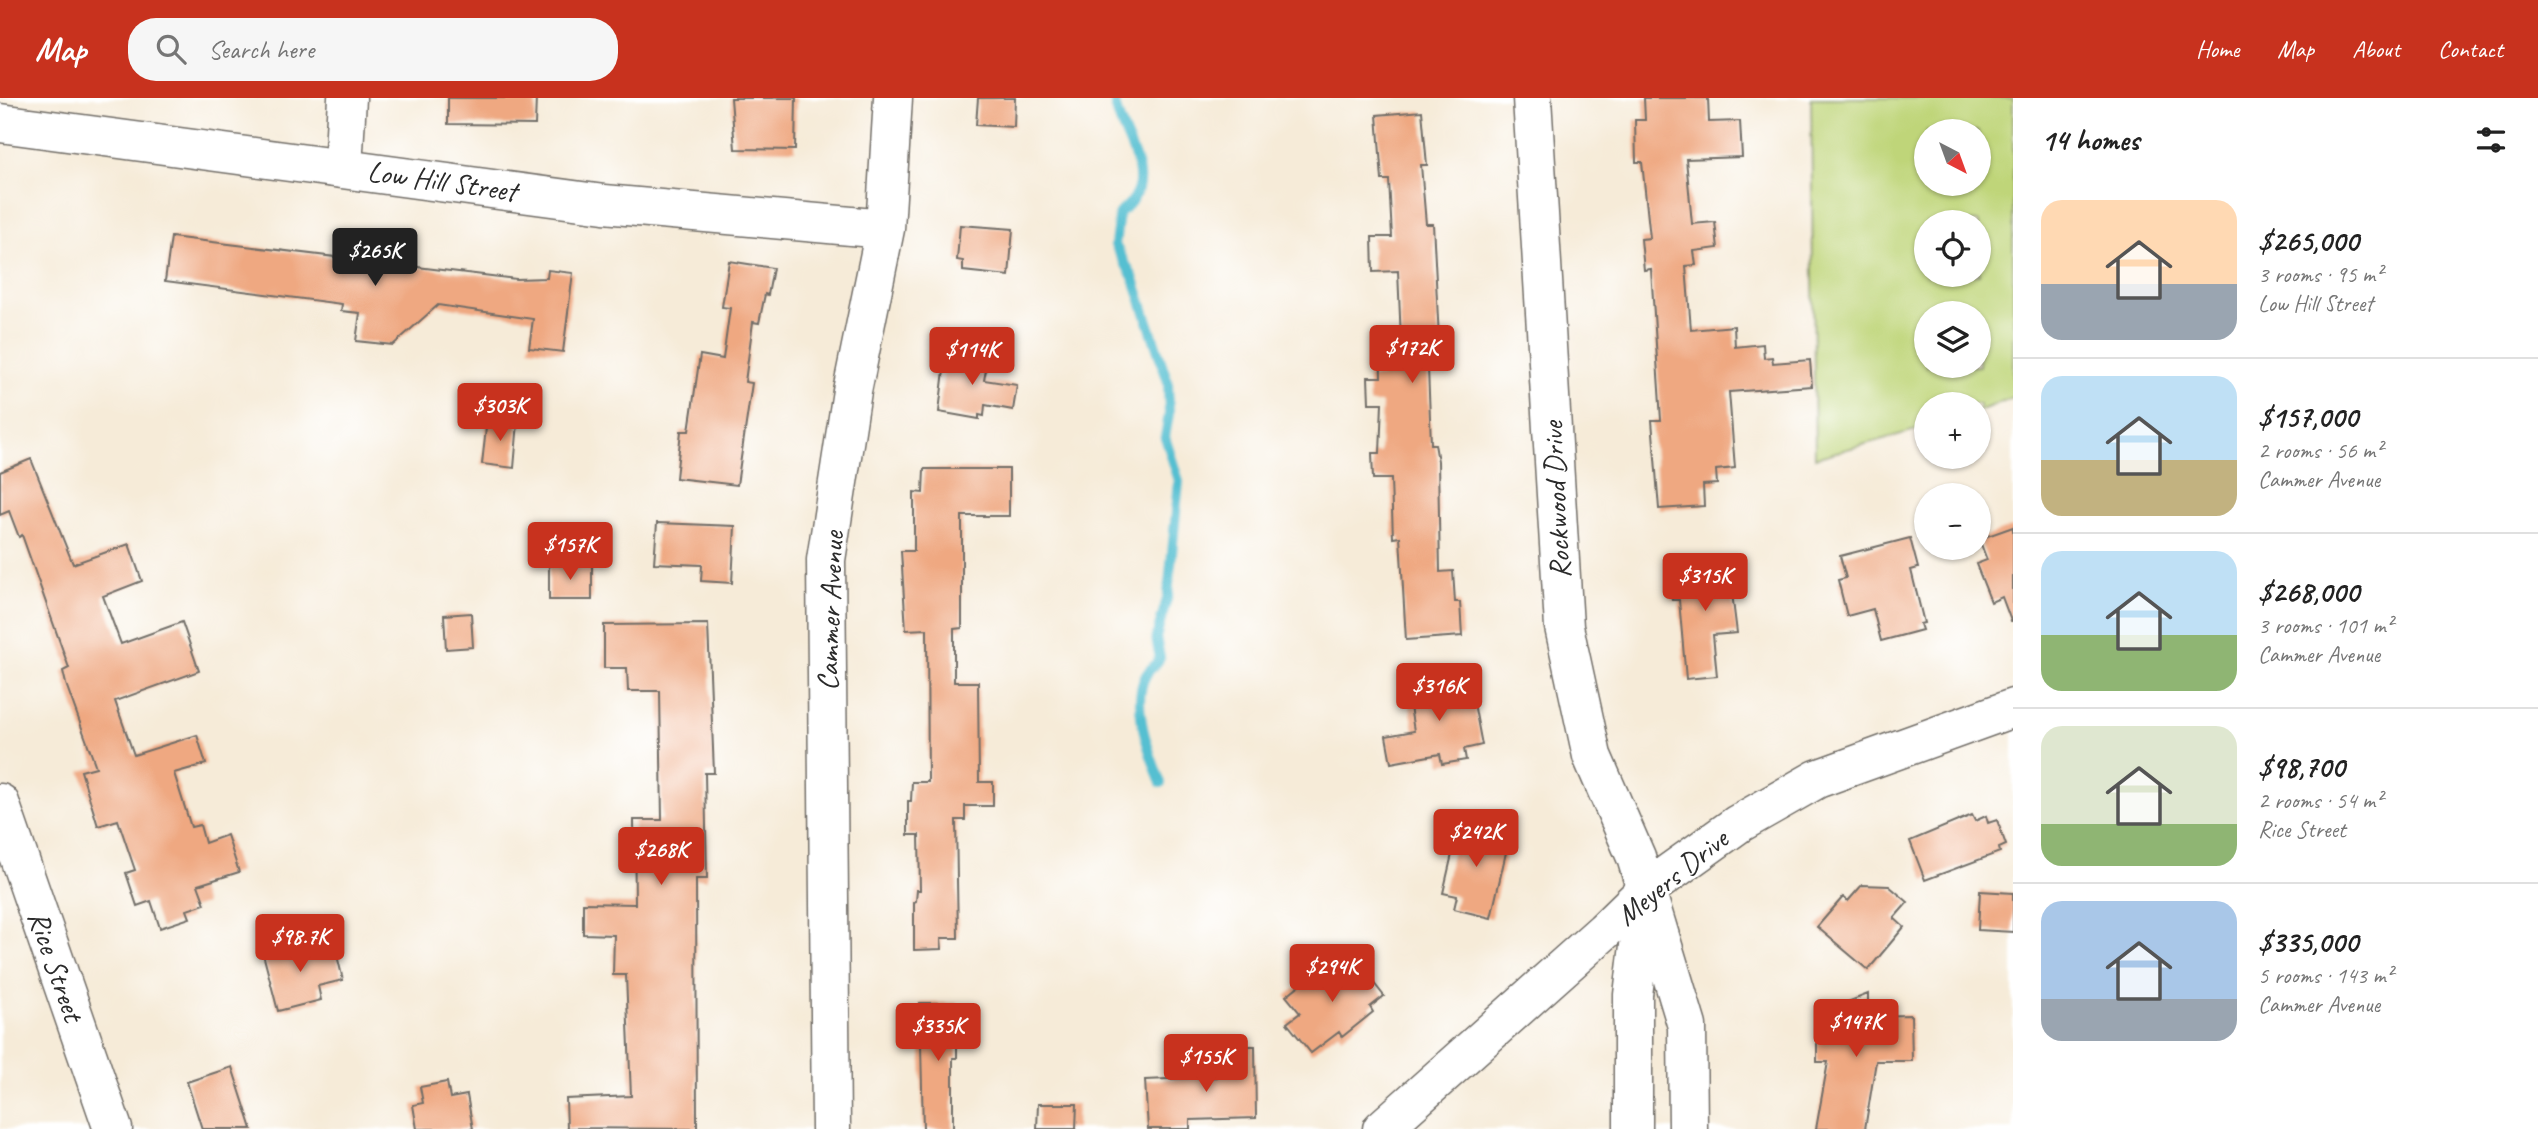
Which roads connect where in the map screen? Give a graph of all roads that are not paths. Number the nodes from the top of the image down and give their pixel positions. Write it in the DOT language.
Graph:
graph roads {
  1 [pos="347,98"];
  2 [pos="893,98"];
  3 [pos="1532,98"];
  4 [pos="0,123"];
  5 [pos="343,167"];
  6 [pos="885,229"];
  7 [pos="2013,708"];
  8 [pos="0,803"];
  9 [pos="1647,889"];
  10 [pos="113,1129"];
  11 [pos="831,1129"];
  12 [pos="1382,1129"];
  13 [pos="1633,1129"];
  14 [pos="1688,1129"];
  1 -- 5 [label="street"];
  2 -- 6 [label="street, Cammer Avenue"];
  3 -- 9 [label="street, Rockwood Drive"];
  4 -- 5 [label="street, Low Hill Street"];
  5 -- 6 [label="street, Low Hill Street"];
  6 -- 11 [label="street, Cammer Avenue"];
  7 -- 9 [label="street, Meyers Drive"];
  8 -- 10 [label="street, Rice Street"];
  9 -- 12 [label="street, Meyers Drive"];
  9 -- 13 [label="street, Rockwood Drive"];
  9 -- 14 [label="street, Rockwood Drive"];
}
